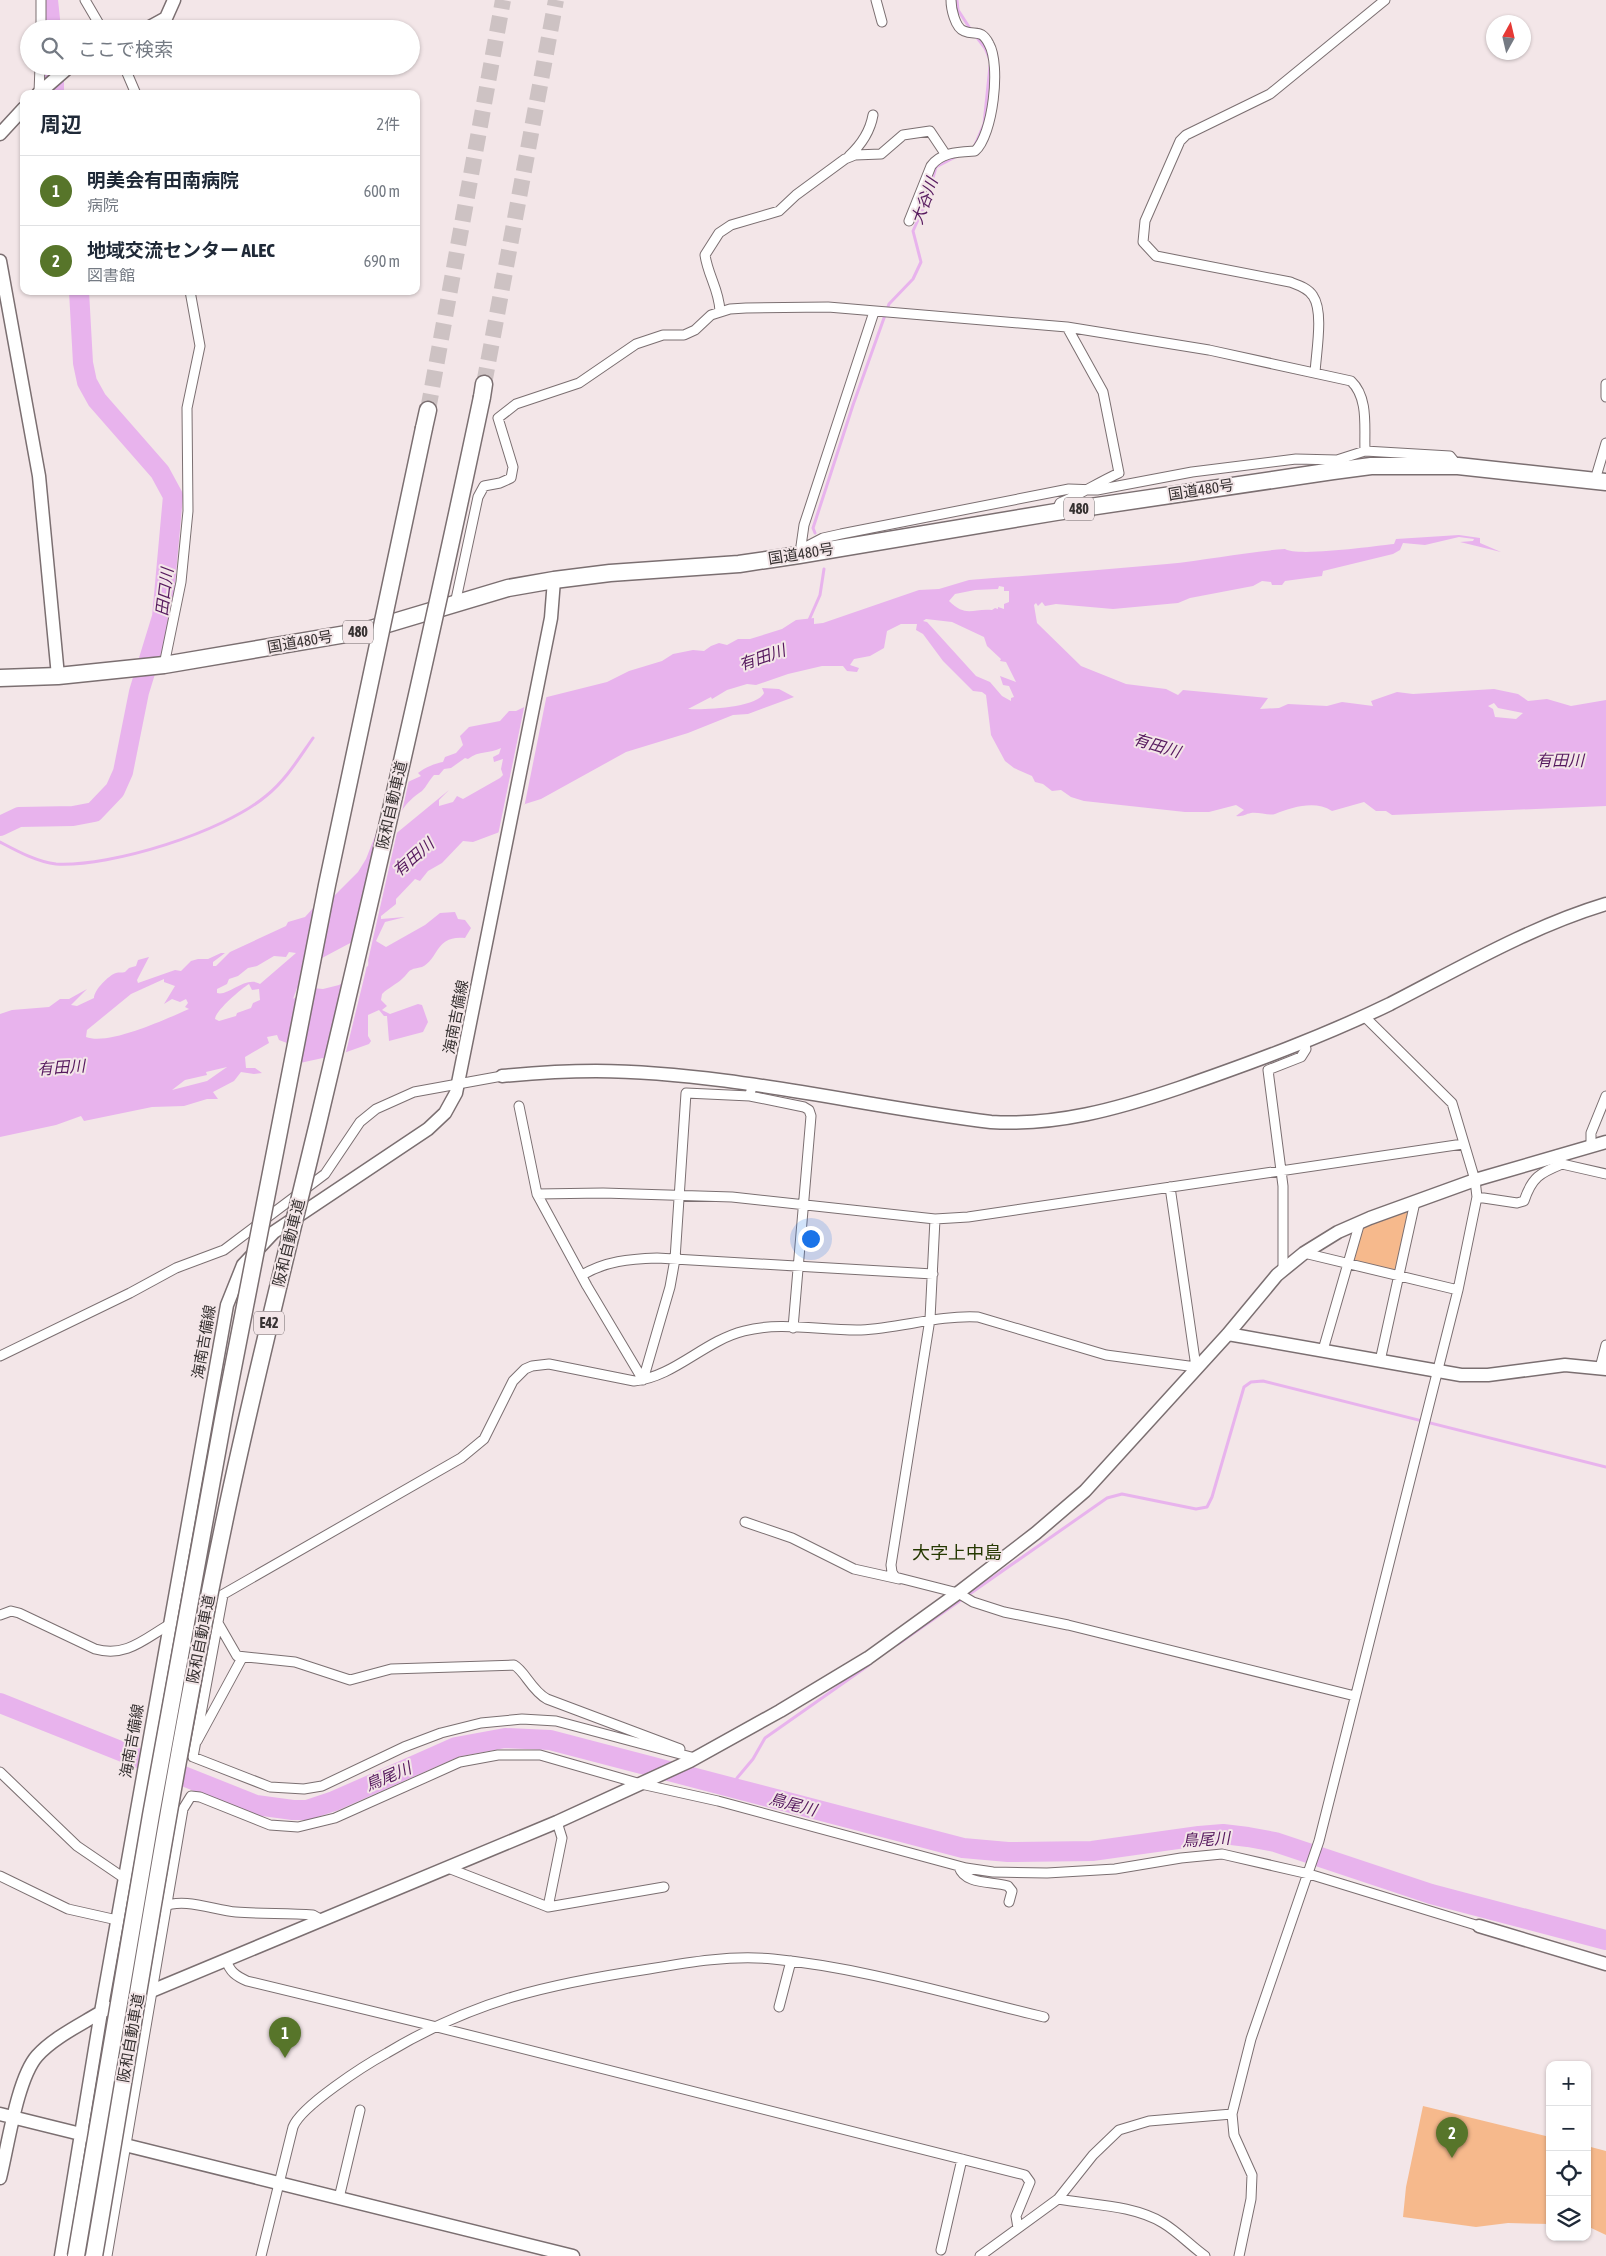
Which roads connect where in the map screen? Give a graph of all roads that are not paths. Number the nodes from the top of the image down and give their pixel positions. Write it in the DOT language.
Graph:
graph roads {
  1 [pos="41,0"];
  2 [pos="85,0"];
  3 [pos="174,0"];
  4 [pos="876,0"];
  5 [pos="951,0"];
  6 [pos="1385,0"];
  7 [pos="41,20"];
  8 [pos="97,20"];
  9 [pos="162,20"];
  10 [pos="882,22"];
  11 [pos="40,75"];
  12 [pos="59,75"];
  13 [pos="128,75"];
  14 [pos="41,90"];
  15 [pos="134,90"];
  16 [pos="20,112"];
  17 [pos="873,115"];
  18 [pos="0,134"];
  19 [pos="946,155"];
  20 [pos="845,159"];
  21 [pos="909,221"];
  22 [pos="0,261"];
  23 [pos="191,295"];
  24 [pos="720,311"];
  25 [pos="874,312"];
  26 [pos="1067,327"];
  27 [pos="1315,373"];
  28 [pos="1606,384"];
  29 [pos="483,390"];
  30 [pos="1606,397"];
  31 [pos="428,410"];
  32 [pos="1606,443"];
  33 [pos="1365,451"];
  34 [pos="1335,465"];
  35 [pos="1458,466"];
  36 [pos="1601,481"];
  37 [pos="1090,488"];
  38 [pos="1056,512"];
  39 [pos="800,552"];
  40 [pos="554,580"];
  41 [pos="455,604"];
  42 [pos="161,666"];
  43 [pos="58,676"];
  44 [pos="0,678"];
  45 [pos="1606,904"];
  46 [pos="1364,1016"];
  47 [pos="1304,1041"];
  48 [pos="502,1076"];
  49 [pos="461,1077"];
  50 [pos="751,1091"];
  51 [pos="1606,1096"];
  52 [pos="519,1106"];
  53 [pos="1606,1142"];
  54 [pos="1463,1144"];
  55 [pos="1591,1145"];
  56 [pos="1559,1160"];
  57 [pos="1281,1172"];
  58 [pos="1606,1174"];
  59 [pos="1474,1180"];
  60 [pos="1170,1187"];
  61 [pos="537,1194"];
  62 [pos="679,1194"];
  63 [pos="1477,1197"];
  64 [pos="1415,1202"];
  65 [pos="803,1204"];
  66 [pos="935,1219"];
  67 [pos="1360,1222"];
  68 [pos="1304,1253"];
  69 [pos="675,1259"];
  70 [pos="1348,1264"];
  71 [pos="798,1266"];
  72 [pos="1283,1270"];
  73 [pos="933,1274"];
  74 [pos="582,1275"];
  75 [pos="1398,1278"];
  76 [pos="1458,1290"];
  77 [pos="930,1319"];
  78 [pos="793,1328"];
  79 [pos="1228,1334"];
  80 [pos="1606,1345"];
  81 [pos="1322,1350"];
  82 [pos="0,1356"];
  83 [pos="1380,1361"];
  84 [pos="1196,1367"];
  85 [pos="1603,1368"];
  86 [pos="1438,1371"];
  87 [pos="643,1380"];
  88 [pos="745,1522"];
  89 [pos="900,1580"];
  90 [pos="958,1593"];
  91 [pos="223,1595"];
  92 [pos="0,1615"];
  93 [pos="218,1623"];
  94 [pos="169,1625"];
  95 [pos="242,1658"];
  96 [pos="1354,1696"];
  97 [pos="195,1742"];
  98 [pos="694,1758"];
  99 [pos="0,1772"];
  100 [pos="645,1782"];
  101 [pos="557,1822"];
  102 [pos="959,1867"];
  103 [pos="448,1868"];
  104 [pos="1310,1871"];
  105 [pos="0,1876"];
  106 [pos="124,1878"];
  107 [pos="664,1887"];
  108 [pos="120,1901"];
  109 [pos="1009,1902"];
  110 [pos="166,1905"];
  111 [pos="548,1906"];
  112 [pos="117,1920"];
  113 [pos="322,1920"];
  114 [pos="1479,1926"];
  115 [pos="226,1960"];
  116 [pos="791,1961"];
  117 [pos="1606,1964"];
  118 [pos="152,1991"];
  119 [pos="779,2007"];
  120 [pos="101,2012"];
  121 [pos="1044,2017"];
  122 [pos="435,2026"];
  123 [pos="360,2110"];
  124 [pos="0,2114"];
  125 [pos="1232,2114"];
  126 [pos="15,2118"];
  127 [pos="81,2134"];
  128 [pos="126,2145"];
  129 [pos="962,2159"];
  130 [pos="0,2178"];
  131 [pos="279,2183"];
  132 [pos="339,2198"];
  133 [pos="1058,2199"];
  134 [pos="1018,2228"];
  135 [pos="941,2250"];
  136 [pos="554,2254"];
  137 [pos="61,2256"];
  138 [pos="76,2256"];
  139 [pos="94,2256"];
  140 [pos="107,2256"];
  141 [pos="261,2256"];
  142 [pos="573,2256"];
  143 [pos="980,2256"];
  144 [pos="1205,2256"];
  145 [pos="1239,2256"];
  1 -- 7 [label="street"];
  2 -- 8 [label="street"];
  3 -- 9 [label="street"];
  4 -- 10 [label="street"];
  5 -- 19 [label="street"];
  6 -- 27 [label="street"];
  11 -- 14 [label="street"];
  12 -- 14 [label="street"];
  13 -- 15 [label="street"];
  16 -- 18 [label="street"];
  17 -- 20 [label="street"];
  19 -- 20 [label="street"];
  19 -- 21 [label="street"];
  20 -- 24 [label="street"];
  22 -- 43 [label="street"];
  23 -- 42 [label="street"];
  24 -- 25 [label="street"];
  24 -- 41 [label="street"];
  25 -- 26 [label="street"];
  25 -- 39 [label="street"];
  26 -- 27 [label="street"];
  26 -- 37 [label="street"];
  27 -- 33 [label="street"];
  28 -- 30 [label="street"];
  29 -- 139 [label="highway, 阪和自動車道 / E42, bridge"];
  31 -- 138 [label="highway, 阪和自動車道 / E42, bridge"];
  32 -- 36 [label="street"];
  33 -- 34 [label="street"];
  33 -- 35 [label="street"];
  34 -- 35 [label="highway, 国道480号 / 480"];
  34 -- 37 [label="street"];
  34 -- 38 [label="highway, 国道480号 / 480"];
  35 -- 36 [label="highway, 国道480号 / 480"];
  37 -- 38 [label="street"];
  37 -- 39 [label="street"];
  38 -- 39 [label="highway, 国道480号 / 480"];
  39 -- 40 [label="highway, 国道480号 / 480"];
  40 -- 41 [label="highway, 国道480号 / 480"];
  40 -- 49 [label="street, 海南吉備線"];
  41 -- 42 [label="highway, 国道480号 / 480"];
  42 -- 43 [label="highway, 国道480号 / 480"];
  43 -- 44 [label="highway, 国道480号 / 480"];
  45 -- 46 [label="street"];
  46 -- 47 [label="street"];
  46 -- 54 [label="street"];
  47 -- 50 [label="street"];
  47 -- 57 [label="street"];
  48 -- 49 [label="street"];
  48 -- 50 [label="street"];
  49 -- 82 [label="street"];
  49 -- 94 [label="street, 海南吉備線"];
  50 -- 62 [label="street"];
  50 -- 65 [label="street"];
  51 -- 55 [label="street"];
  52 -- 61 [label="street"];
  53 -- 55 [label="street"];
  54 -- 57 [label="street"];
  54 -- 59 [label="street"];
  55 -- 56 [label="street"];
  56 -- 58 [label="street"];
  56 -- 59 [label="street"];
  56 -- 63 [label="street"];
  57 -- 60 [label="street"];
  57 -- 72 [label="street"];
  59 -- 63 [label="street"];
  59 -- 64 [label="street"];
  60 -- 66 [label="street"];
  60 -- 84 [label="street"];
  61 -- 62 [label="street"];
  61 -- 74 [label="street"];
  62 -- 65 [label="street"];
  62 -- 69 [label="street"];
  63 -- 76 [label="street"];
  64 -- 67 [label="street"];
  64 -- 75 [label="street"];
  65 -- 66 [label="street"];
  65 -- 71 [label="street"];
  66 -- 73 [label="street"];
  67 -- 68 [label="street"];
  67 -- 70 [label="street"];
  68 -- 70 [label="street"];
  68 -- 72 [label="street"];
  69 -- 71 [label="street"];
  69 -- 74 [label="street"];
  69 -- 87 [label="street"];
  70 -- 75 [label="street"];
  70 -- 81 [label="street"];
  71 -- 73 [label="street"];
  71 -- 78 [label="street"];
  72 -- 79 [label="street"];
  73 -- 77 [label="street"];
  74 -- 87 [label="street"];
  75 -- 76 [label="street"];
  75 -- 83 [label="street"];
  76 -- 86 [label="street"];
  77 -- 78 [label="street"];
  77 -- 84 [label="street"];
  77 -- 89 [label="street"];
  78 -- 87 [label="street"];
  79 -- 81 [label="street"];
  79 -- 84 [label="street"];
  80 -- 85 [label="street"];
  81 -- 83 [label="street"];
  83 -- 86 [label="street"];
  84 -- 90 [label="street"];
  85 -- 86 [label="street"];
  86 -- 96 [label="street"];
  87 -- 91 [label="street"];
  88 -- 89 [label="street"];
  89 -- 90 [label="street"];
  90 -- 96 [label="street"];
  90 -- 98 [label="street"];
  91 -- 93 [label="street"];
  91 -- 94 [label="street"];
  92 -- 94 [label="street"];
  93 -- 95 [label="street"];
  93 -- 97 [label="street"];
  94 -- 106 [label="street, 海南吉備線"];
  95 -- 97 [label="street"];
  95 -- 98 [label="street"];
  96 -- 104 [label="street"];
  97 -- 98 [label="street"];
  98 -- 100 [label="street"];
  99 -- 106 [label="street"];
  100 -- 101 [label="street"];
  100 -- 102 [label="street"];
  100 -- 110 [label="street"];
  101 -- 103 [label="street"];
  101 -- 111 [label="street"];
  102 -- 104 [label="street"];
  102 -- 109 [label="street"];
  103 -- 111 [label="street"];
  103 -- 113 [label="street"];
  104 -- 114 [label="street"];
  104 -- 125 [label="street"];
  105 -- 112 [label="street"];
  106 -- 108 [label="street, 海南吉備線"];
  107 -- 111 [label="street"];
  108 -- 110 [label="street"];
  108 -- 112 [label="street, 海南吉備線"];
  110 -- 113 [label="street"];
  110 -- 118 [label="street"];
  112 -- 120 [label="street, 海南吉備線"];
  113 -- 115 [label="street"];
  114 -- 117 [label="street"];
  115 -- 118 [label="street"];
  115 -- 122 [label="street"];
  116 -- 119 [label="street"];
  116 -- 121 [label="street"];
  116 -- 122 [label="street"];
  118 -- 120 [label="street"];
  118 -- 128 [label="street"];
  120 -- 126 [label="street"];
  120 -- 127 [label="street, 海南吉備線"];
  122 -- 129 [label="street"];
  122 -- 131 [label="street"];
  123 -- 132 [label="street"];
  124 -- 126 [label="street"];
  125 -- 133 [label="street"];
  125 -- 145 [label="street"];
  126 -- 127 [label="street"];
  126 -- 130 [label="street"];
  127 -- 128 [label="street"];
  127 -- 137 [label="street, 海南吉備線"];
  128 -- 131 [label="street"];
  128 -- 140 [label="street"];
  129 -- 134 [label="street"];
  129 -- 135 [label="street"];
  131 -- 132 [label="street"];
  131 -- 141 [label="street"];
  132 -- 136 [label="street"];
  133 -- 134 [label="street"];
  133 -- 144 [label="street"];
  134 -- 143 [label="street"];
  136 -- 142 [label="street"];
}
